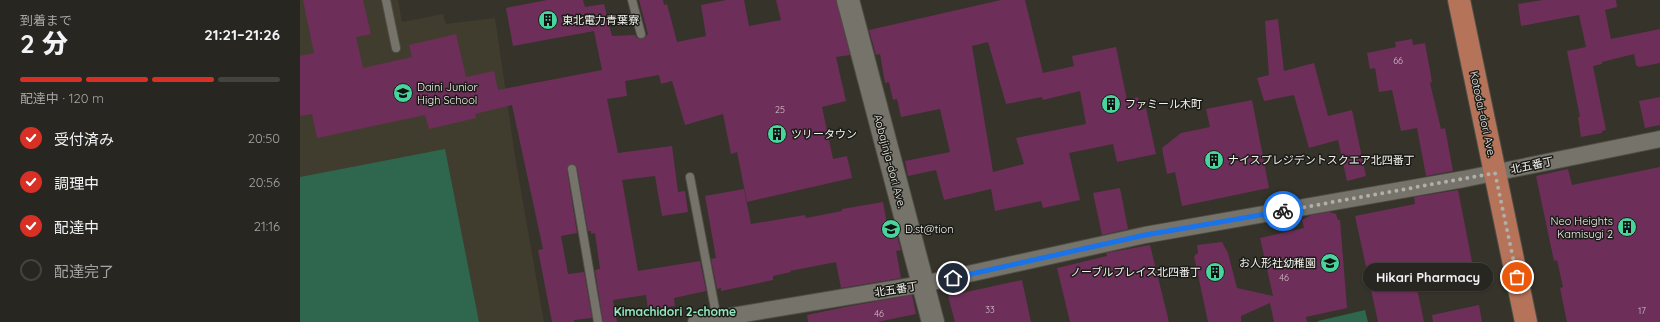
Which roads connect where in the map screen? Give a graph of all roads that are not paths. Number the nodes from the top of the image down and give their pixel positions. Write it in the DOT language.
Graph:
graph roads {
  1 [pos="386,0"];
  2 [pos="632,0"];
  3 [pos="848,0"];
  4 [pos="1459,0"];
  5 [pos="640,34"];
  6 [pos="396,48"];
  7 [pos="1660,139"];
  8 [pos="572,170"];
  9 [pos="1495,173"];
  10 [pos="690,178"];
  11 [pos="923,284"];
  12 [pos="717,319"];
  13 [pos="598,322"];
  14 [pos="696,322"];
  15 [pos="933,322"];
  16 [pos="1526,322"];
  1 -- 6 [label="lane"];
  2 -- 5 [label="lane"];
  3 -- 11 [label="street, Aobajinja-dori Ave."];
  4 -- 9 [label="main road, Kotodai-dori Ave."];
  7 -- 9 [label="street, 北五番丁"];
  8 -- 13 [label="lane"];
  9 -- 11 [label="street, 北五番丁"];
  9 -- 16 [label="main road, Kotodai-dori Ave."];
  10 -- 12 [label="lane"];
  11 -- 12 [label="street, 北五番丁"];
  11 -- 15 [label="street, Aobajinja-dori Ave."];
  12 -- 14 [label="street, 北五番丁"];
}
